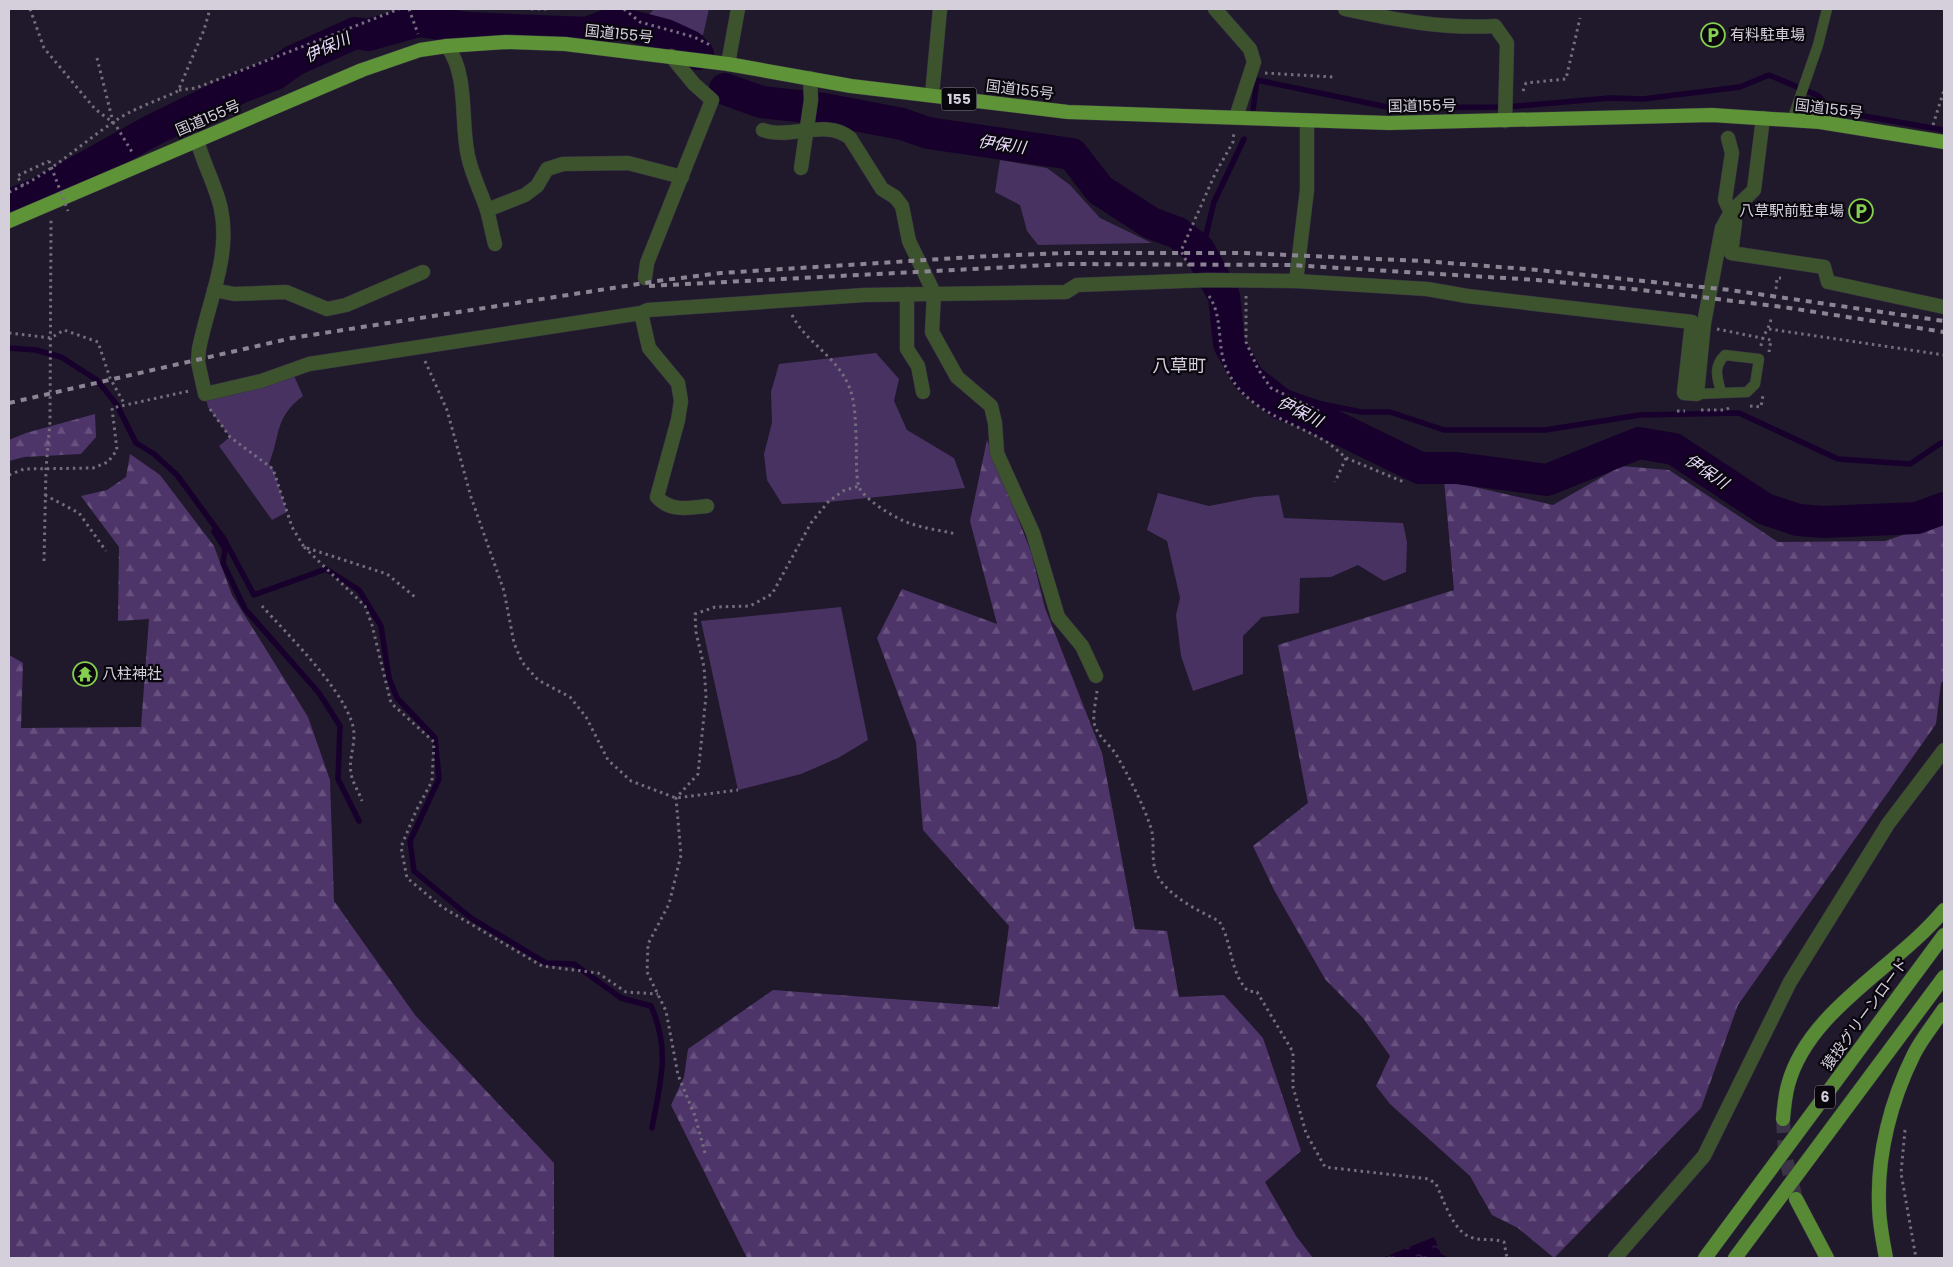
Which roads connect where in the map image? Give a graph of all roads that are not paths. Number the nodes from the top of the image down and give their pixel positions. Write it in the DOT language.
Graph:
graph roads {
  1 [pos="738,9"];
  2 [pos="940,9"];
  3 [pos="1215,9"];
  4 [pos="1345,9"];
  5 [pos="1827,9"];
  6 [pos="447,46"];
  7 [pos="671,56"];
  8 [pos="729,61"];
  9 [pos="810,78"];
  10 [pos="932,96"];
  11 [pos="1509,112"];
  12 [pos="1236,117"];
  13 [pos="1763,118"];
  14 [pos="1792,120"];
  15 [pos="1307,122"];
  16 [pos="808,123"];
  17 [pos="763,130"];
  18 [pos="1728,138"];
  19 [pos="197,140"];
  20 [pos="1944,142"];
  21 [pos="802,168"];
  22 [pos="682,177"];
  23 [pos="487,210"];
  24 [pos="1731,212"];
  25 [pos="9,221"];
  26 [pos="495,244"];
  27 [pos="424,272"];
  28 [pos="645,278"];
  29 [pos="1296,281"];
  30 [pos="214,290"];
  31 [pos="934,293"];
  32 [pos="907,294"];
  33 [pos="1944,308"];
  34 [pos="641,313"];
  35 [pos="923,392"];
  36 [pos="1721,392"];
  37 [pos="1697,394"];
  38 [pos="707,506"];
  39 [pos="1096,676"];
  40 [pos="1944,750"];
  41 [pos="1944,910"];
  42 [pos="1944,935"];
  43 [pos="1944,977"];
  44 [pos="1944,1010"];
  45 [pos="1783,1119"];
  46 [pos="1796,1199"];
  47 [pos="1615,1258"];
  48 [pos="1705,1258"];
  49 [pos="1735,1258"];
  50 [pos="1827,1258"];
  51 [pos="1886,1258"];
  1 -- 8 [label="street"];
  2 -- 10 [label="street"];
  3 -- 12 [label="street"];
  4 -- 11 [label="street"];
  5 -- 14 [label="lane"];
  6 -- 7 [label="highway, 国道155号 / 155"];
  6 -- 19 [label="highway, 国道155号 / 155"];
  6 -- 23 [label="street"];
  7 -- 8 [label="highway, 国道155号 / 155"];
  7 -- 22 [label="street"];
  8 -- 9 [label="highway, 国道155号 / 155"];
  9 -- 10 [label="highway, 国道155号 / 155"];
  9 -- 16 [label="street"];
  10 -- 12 [label="highway, 国道155号 / 155"];
  11 -- 13 [label="highway, 国道155号 / 155"];
  11 -- 15 [label="highway, 国道155号 / 155"];
  12 -- 15 [label="highway, 国道155号 / 155"];
  13 -- 14 [label="highway, 国道155号 / 155"];
  13 -- 24 [label="street"];
  14 -- 20 [label="highway, 国道155号 / 155"];
  15 -- 29 [label="street"];
  16 -- 17 [label="street"];
  16 -- 21 [label="street"];
  16 -- 31 [label="street"];
  18 -- 24 [label="street"];
  19 -- 25 [label="highway, 国道155号 / 155"];
  19 -- 30 [label="street"];
  22 -- 23 [label="street"];
  22 -- 28 [label="street"];
  23 -- 26 [label="street"];
  24 -- 33 [label="street"];
  24 -- 37 [label="street"];
  27 -- 30 [label="street"];
  29 -- 31 [label="street"];
  29 -- 37 [label="street"];
  30 -- 34 [label="street"];
  31 -- 32 [label="street"];
  31 -- 39 [label="street"];
  32 -- 34 [label="street"];
  32 -- 35 [label="street"];
  34 -- 38 [label="street"];
  36 -- 36 [label="lane"];
  36 -- 37 [label="lane"];
  40 -- 47 [label="street"];
  41 -- 45 [label="main road"];
  42 -- 48 [label="main road, 猿投グリーンロード / 6"];
  43 -- 49 [label="main road, 6"];
  44 -- 51 [label="main road"];
  46 -- 50 [label="main road"];
}
